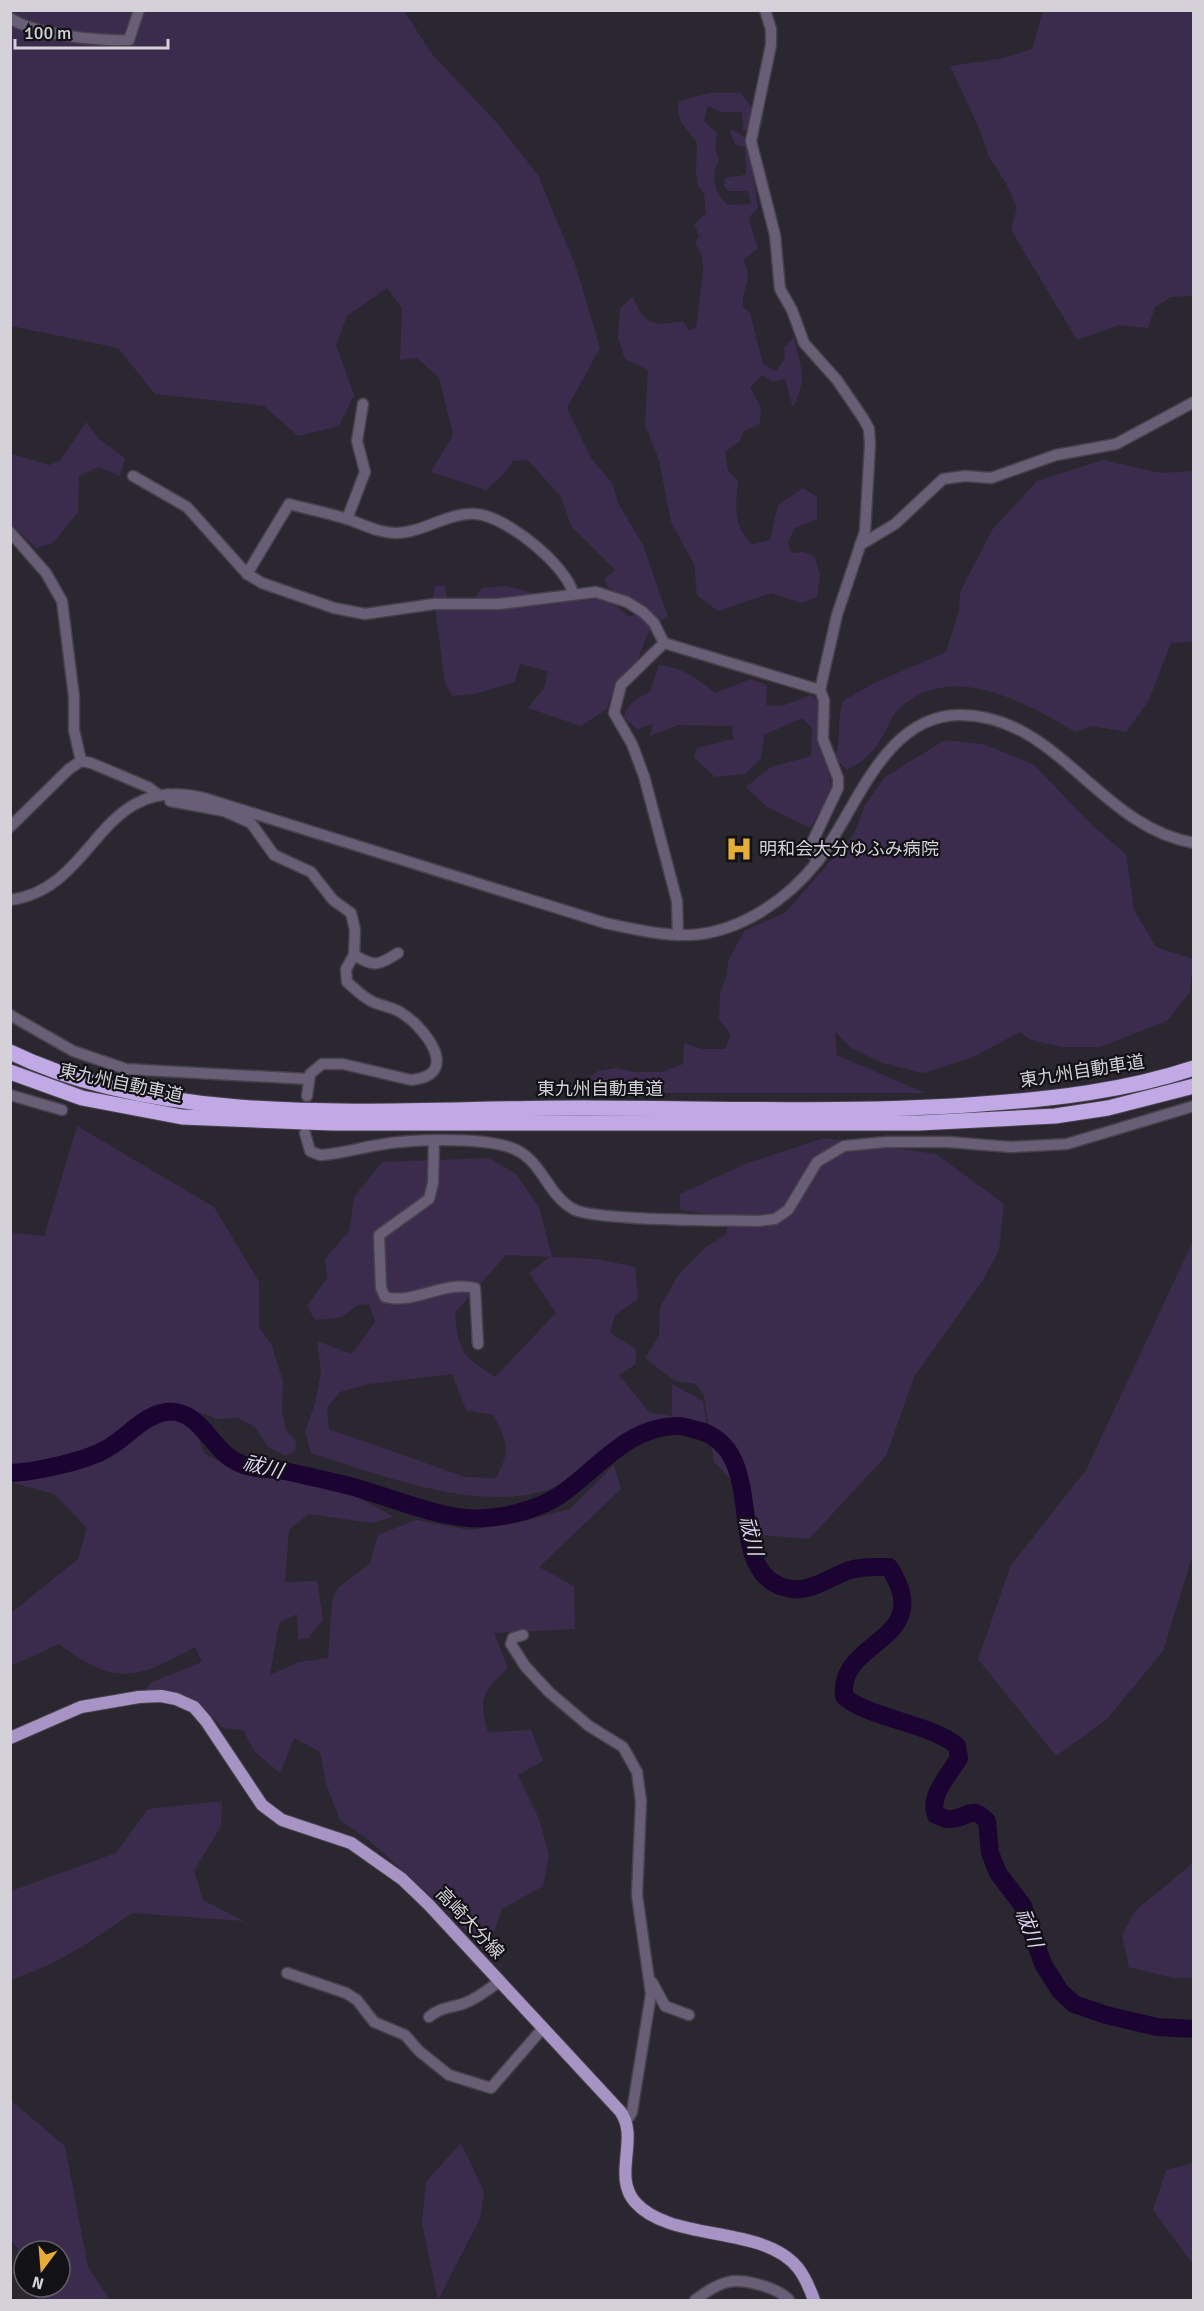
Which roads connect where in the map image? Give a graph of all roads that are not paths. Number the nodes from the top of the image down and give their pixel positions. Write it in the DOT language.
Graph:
graph roads {
  1 [pos="139,10"];
  2 [pos="765,10"];
  3 [pos="10,18"];
  4 [pos="1194,402"];
  5 [pos="363,404"];
  6 [pos="133,476"];
  7 [pos="347,519"];
  8 [pos="10,532"];
  9 [pos="860,545"];
  10 [pos="247,574"];
  11 [pos="573,593"];
  12 [pos="664,643"];
  13 [pos="820,690"];
  14 [pos="81,761"];
  15 [pos="163,795"];
  16 [pos="10,827"];
  17 [pos="1194,843"];
  18 [pos="818,861"];
  19 [pos="10,900"];
  20 [pos="678,935"];
  21 [pos="398,952"];
  22 [pos="354,955"];
  23 [pos="10,1015"];
  24 [pos="10,1052"];
  25 [pos="1194,1068"];
  26 [pos="10,1072"];
  27 [pos="308,1079"];
  28 [pos="1194,1086"];
  29 [pos="10,1095"];
  30 [pos="307,1096"];
  31 [pos="1194,1106"];
  32 [pos="62,1110"];
  33 [pos="305,1133"];
  34 [pos="434,1141"];
  35 [pos="478,1344"];
  36 [pos="523,1635"];
  37 [pos="10,1738"];
  38 [pos="646,1971"];
  39 [pos="287,1973"];
  40 [pos="500,1982"];
  41 [pos="689,2015"];
  42 [pos="429,2017"];
  43 [pos="543,2028"];
  44 [pos="627,2120"];
  45 [pos="695,2301"];
  46 [pos="789,2301"];
  47 [pos="814,2301"];
  1 -- 3 [label="street"];
  2 -- 9 [label="street"];
  4 -- 9 [label="street"];
  5 -- 7 [label="street"];
  6 -- 10 [label="street"];
  7 -- 10 [label="street"];
  7 -- 11 [label="street"];
  8 -- 14 [label="street"];
  9 -- 13 [label="street"];
  10 -- 11 [label="street"];
  11 -- 12 [label="street"];
  12 -- 13 [label="street"];
  12 -- 20 [label="street"];
  13 -- 18 [label="street"];
  14 -- 15 [label="street"];
  14 -- 16 [label="street"];
  15 -- 19 [label="street"];
  15 -- 20 [label="street"];
  15 -- 22 [label="street"];
  17 -- 18 [label="street"];
  18 -- 20 [label="street"];
  21 -- 22 [label="street"];
  22 -- 27 [label="street"];
  23 -- 27 [label="street"];
  24 -- 25 [label="highway, 東九州自動車道"];
  26 -- 28 [label="highway, 東九州自動車道"];
  27 -- 30 [label="street"];
  29 -- 32 [label="street"];
  31 -- 34 [label="street"];
  33 -- 34 [label="street"];
  34 -- 35 [label="street"];
  36 -- 38 [label="street"];
  37 -- 40 [label="main road, 高崎大分線"];
  38 -- 41 [label="street"];
  38 -- 44 [label="street"];
  39 -- 43 [label="street"];
  40 -- 42 [label="street"];
  40 -- 43 [label="main road, 高崎大分線"];
  43 -- 44 [label="main road, 高崎大分線"];
  44 -- 47 [label="main road"];
  45 -- 46 [label="street"];
}
